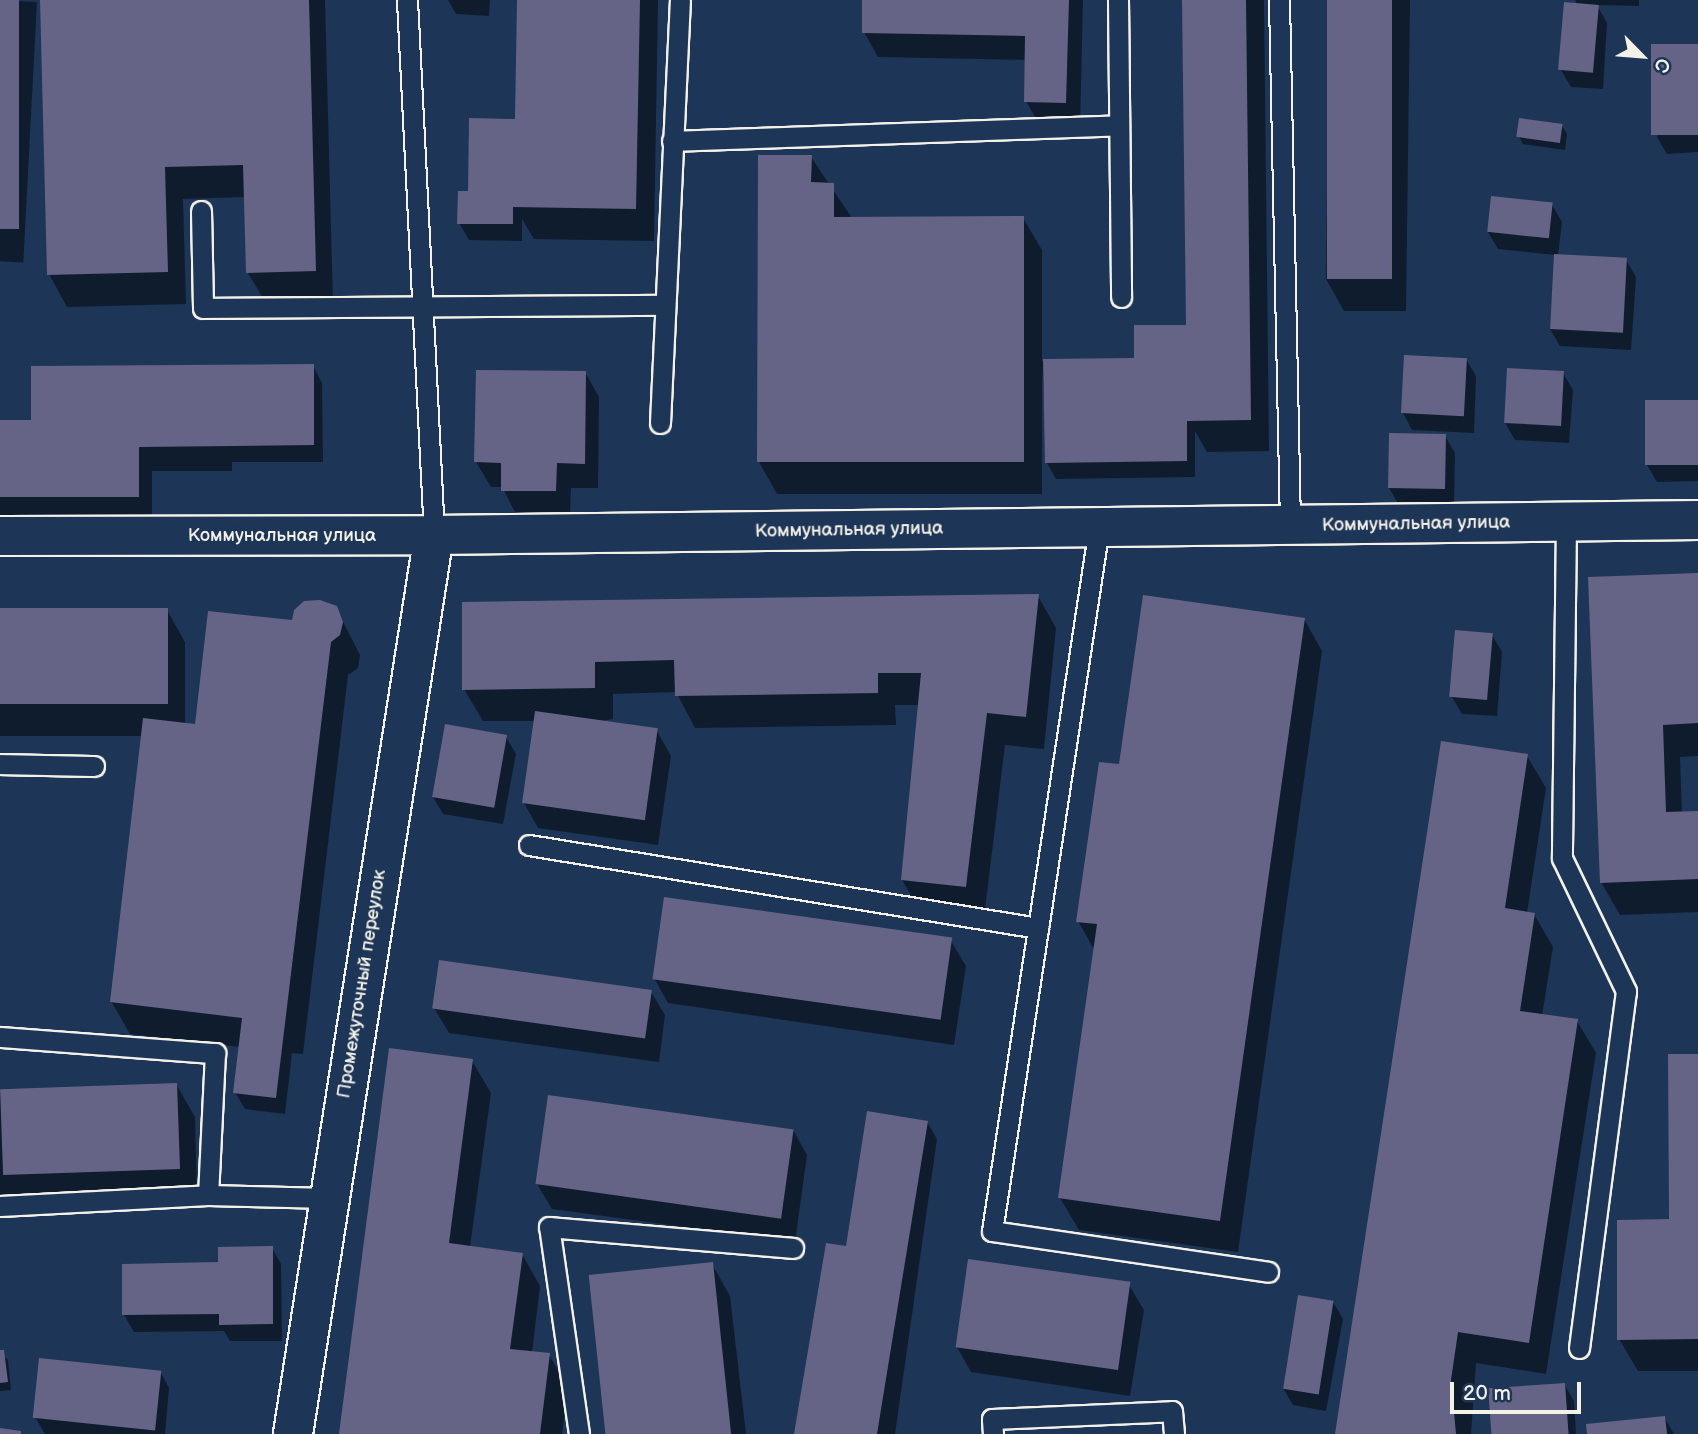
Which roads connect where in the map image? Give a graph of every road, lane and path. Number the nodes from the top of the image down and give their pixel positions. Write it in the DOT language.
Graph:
graph roads {
  1 [pos="407,0"];
  2 [pos="680,0"];
  3 [pos="1118,0"];
  4 [pos="1279,0"];
  5 [pos="1119,125"];
  6 [pos="672,141"];
  7 [pos="201,211"];
  8 [pos="1121,298"];
  9 [pos="425,303"];
  10 [pos="663,304"];
  11 [pos="660,423"];
  12 [pos="1698,520"];
  13 [pos="1566,522"];
  14 [pos="1290,525"];
  15 [pos="1099,527"];
  16 [pos="434,535"];
  17 [pos="0,536"];
  18 [pos="0,764"];
  19 [pos="94,766"];
  20 [pos="529,845"];
  21 [pos="1038,928"];
  22 [pos="0,1038"];
  23 [pos="208,1195"];
  24 [pos="328,1198"];
  25 [pos="0,1206"];
  26 [pos="793,1248"];
  27 [pos="1268,1272"];
  28 [pos="1579,1348"];
  29 [pos="293,1434"];
  30 [pos="579,1434"];
  31 [pos="993,1434"];
  32 [pos="1174,1434"];
  1 -- 9 [label="lane"];
  2 -- 6 [label="lane"];
  3 -- 5 [label="lane"];
  4 -- 14 [label="lane"];
  5 -- 6 [label="lane"];
  5 -- 8 [label="lane"];
  6 -- 10 [label="lane"];
  7 -- 9 [label="lane"];
  9 -- 10 [label="lane"];
  9 -- 16 [label="lane"];
  10 -- 11 [label="lane"];
  12 -- 13 [label="street, Коммунальная улица"];
  13 -- 14 [label="street, Коммунальная улица"];
  13 -- 28 [label="lane"];
  14 -- 15 [label="street, Коммунальная улица"];
  15 -- 16 [label="street, Коммунальная улица"];
  15 -- 21 [label="lane"];
  16 -- 17 [label="street, Коммунальная улица"];
  16 -- 24 [label="street, Промежуточный переулок"];
  18 -- 19 [label="lane"];
  20 -- 21 [label="lane"];
  21 -- 27 [label="lane"];
  22 -- 23 [label="lane"];
  23 -- 24 [label="lane"];
  23 -- 25 [label="lane"];
  24 -- 29 [label="street, Промежуточный переулок"];
  26 -- 30 [label="lane"];
  31 -- 32 [label="lane"];
}
